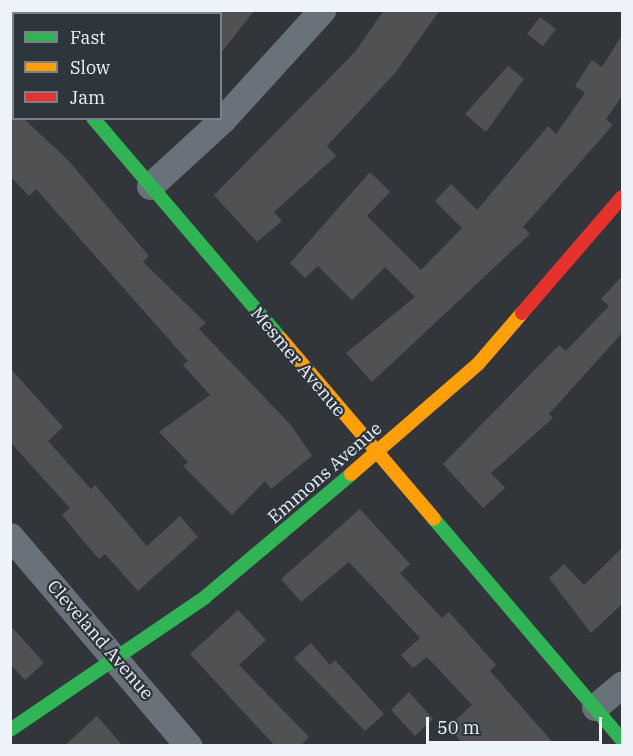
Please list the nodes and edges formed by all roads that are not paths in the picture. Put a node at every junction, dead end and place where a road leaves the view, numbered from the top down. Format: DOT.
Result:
graph roads {
  1 [pos="322,10"];
  2 [pos="95,120"];
  3 [pos="150,186"];
  4 [pos="622,197"];
  5 [pos="376,453"];
  6 [pos="10,536"];
  7 [pos="118,660"];
  8 [pos="622,684"];
  9 [pos="595,707"];
  10 [pos="10,730"];
  11 [pos="622,740"];
  12 [pos="189,746"];
  1 -- 3 [label="street"];
  2 -- 3 [label="street, Mesmer Avenue"];
  3 -- 5 [label="street, Mesmer Avenue"];
  4 -- 5 [label="street, Emmons Avenue"];
  5 -- 7 [label="street, Emmons Avenue"];
  5 -- 9 [label="street, Mesmer Avenue"];
  6 -- 7 [label="street, Cleveland Avenue"];
  7 -- 10 [label="street, Emmons Avenue"];
  7 -- 12 [label="street, Cleveland Avenue"];
  8 -- 9 [label="street"];
  9 -- 11 [label="street, Mesmer Avenue"];
}
